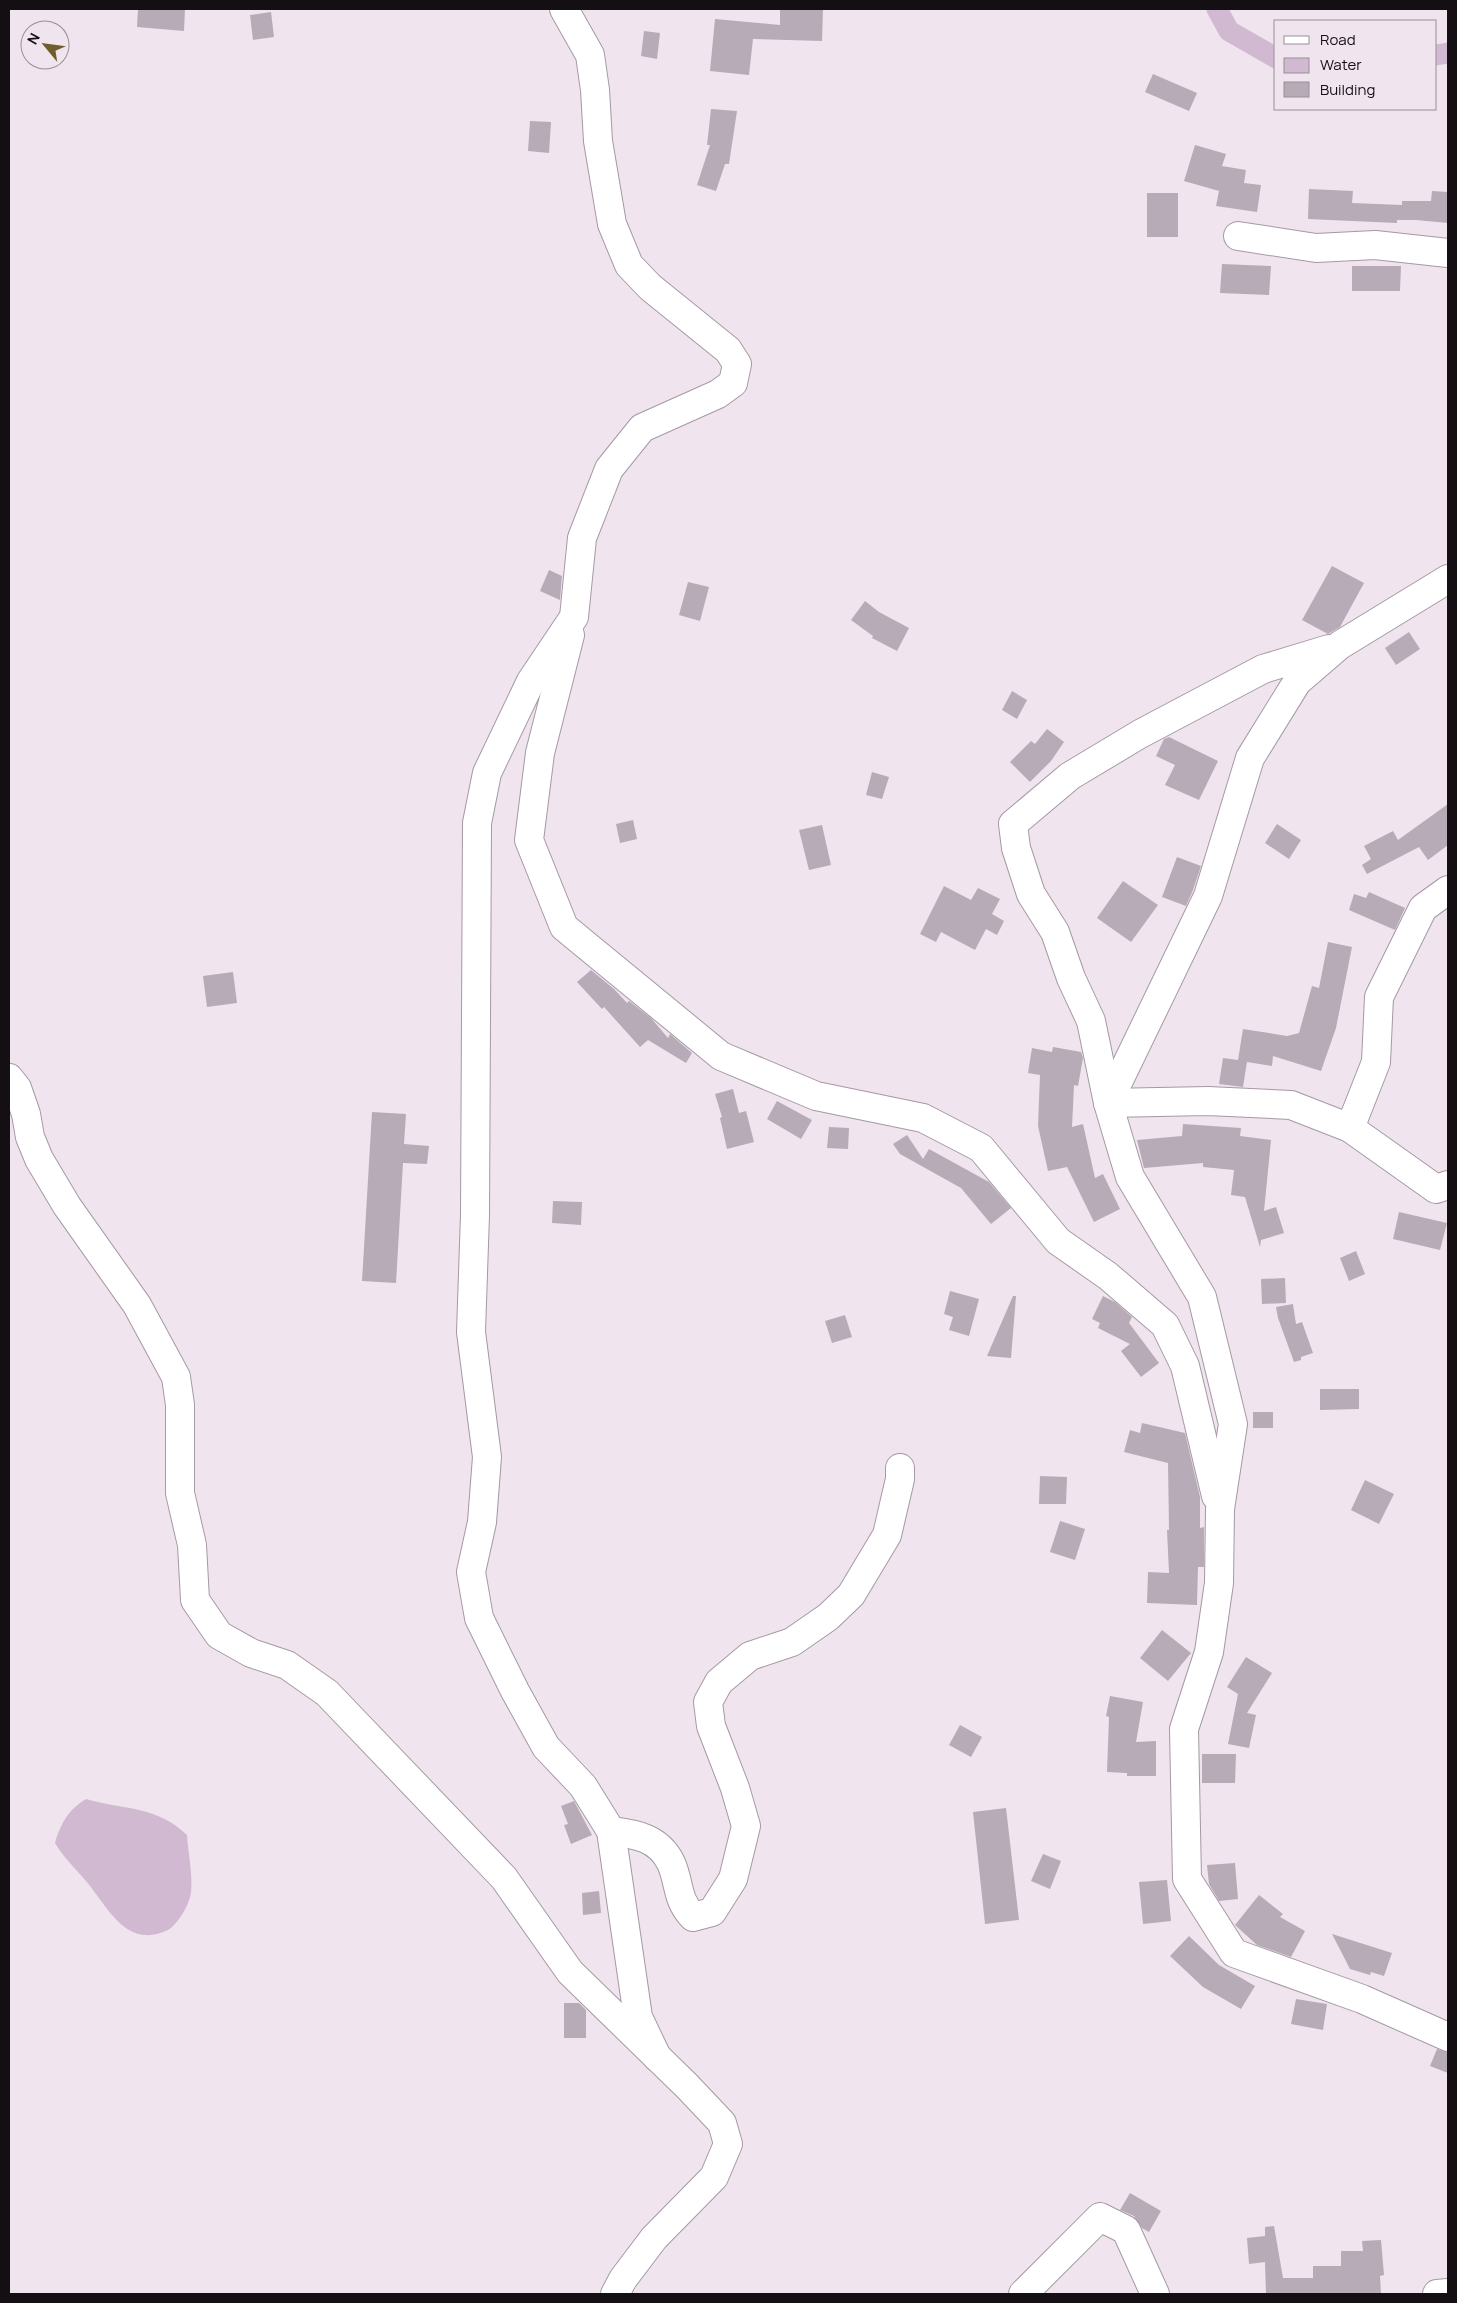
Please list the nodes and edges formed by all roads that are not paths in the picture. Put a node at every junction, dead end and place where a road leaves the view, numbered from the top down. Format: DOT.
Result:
graph roads {
  1 [pos="564,9"];
  2 [pos="1238,236"];
  3 [pos="1448,253"];
  4 [pos="1448,578"];
  5 [pos="574,618"];
  6 [pos="1340,645"];
  7 [pos="1448,890"];
  8 [pos="9,1078"];
  9 [pos="1108,1103"];
  10 [pos="1350,1128"];
  11 [pos="1448,1185"];
  12 [pos="900,1468"];
  13 [pos="1220,1509"];
  14 [pos="612,1831"];
  15 [pos="1448,2037"];
  16 [pos="657,2057"];
  17 [pos="1448,2293"];
  18 [pos="615,2294"];
  19 [pos="1023,2294"];
  20 [pos="1155,2294"];
  21 [pos="1437,2294"];
  1 -- 5 [label="street"];
  2 -- 3 [label="street"];
  4 -- 6 [label="street"];
  5 -- 13 [label="street"];
  5 -- 14 [label="street"];
  6 -- 9 [label="street"];
  6 -- 9 [label="street"];
  7 -- 10 [label="street"];
  8 -- 16 [label="street"];
  9 -- 10 [label="street"];
  9 -- 13 [label="street"];
  10 -- 11 [label="street"];
  12 -- 14 [label="street"];
  13 -- 15 [label="street"];
  14 -- 16 [label="street"];
  16 -- 18 [label="street"];
  17 -- 21 [label="street"];
  19 -- 20 [label="street"];
}
